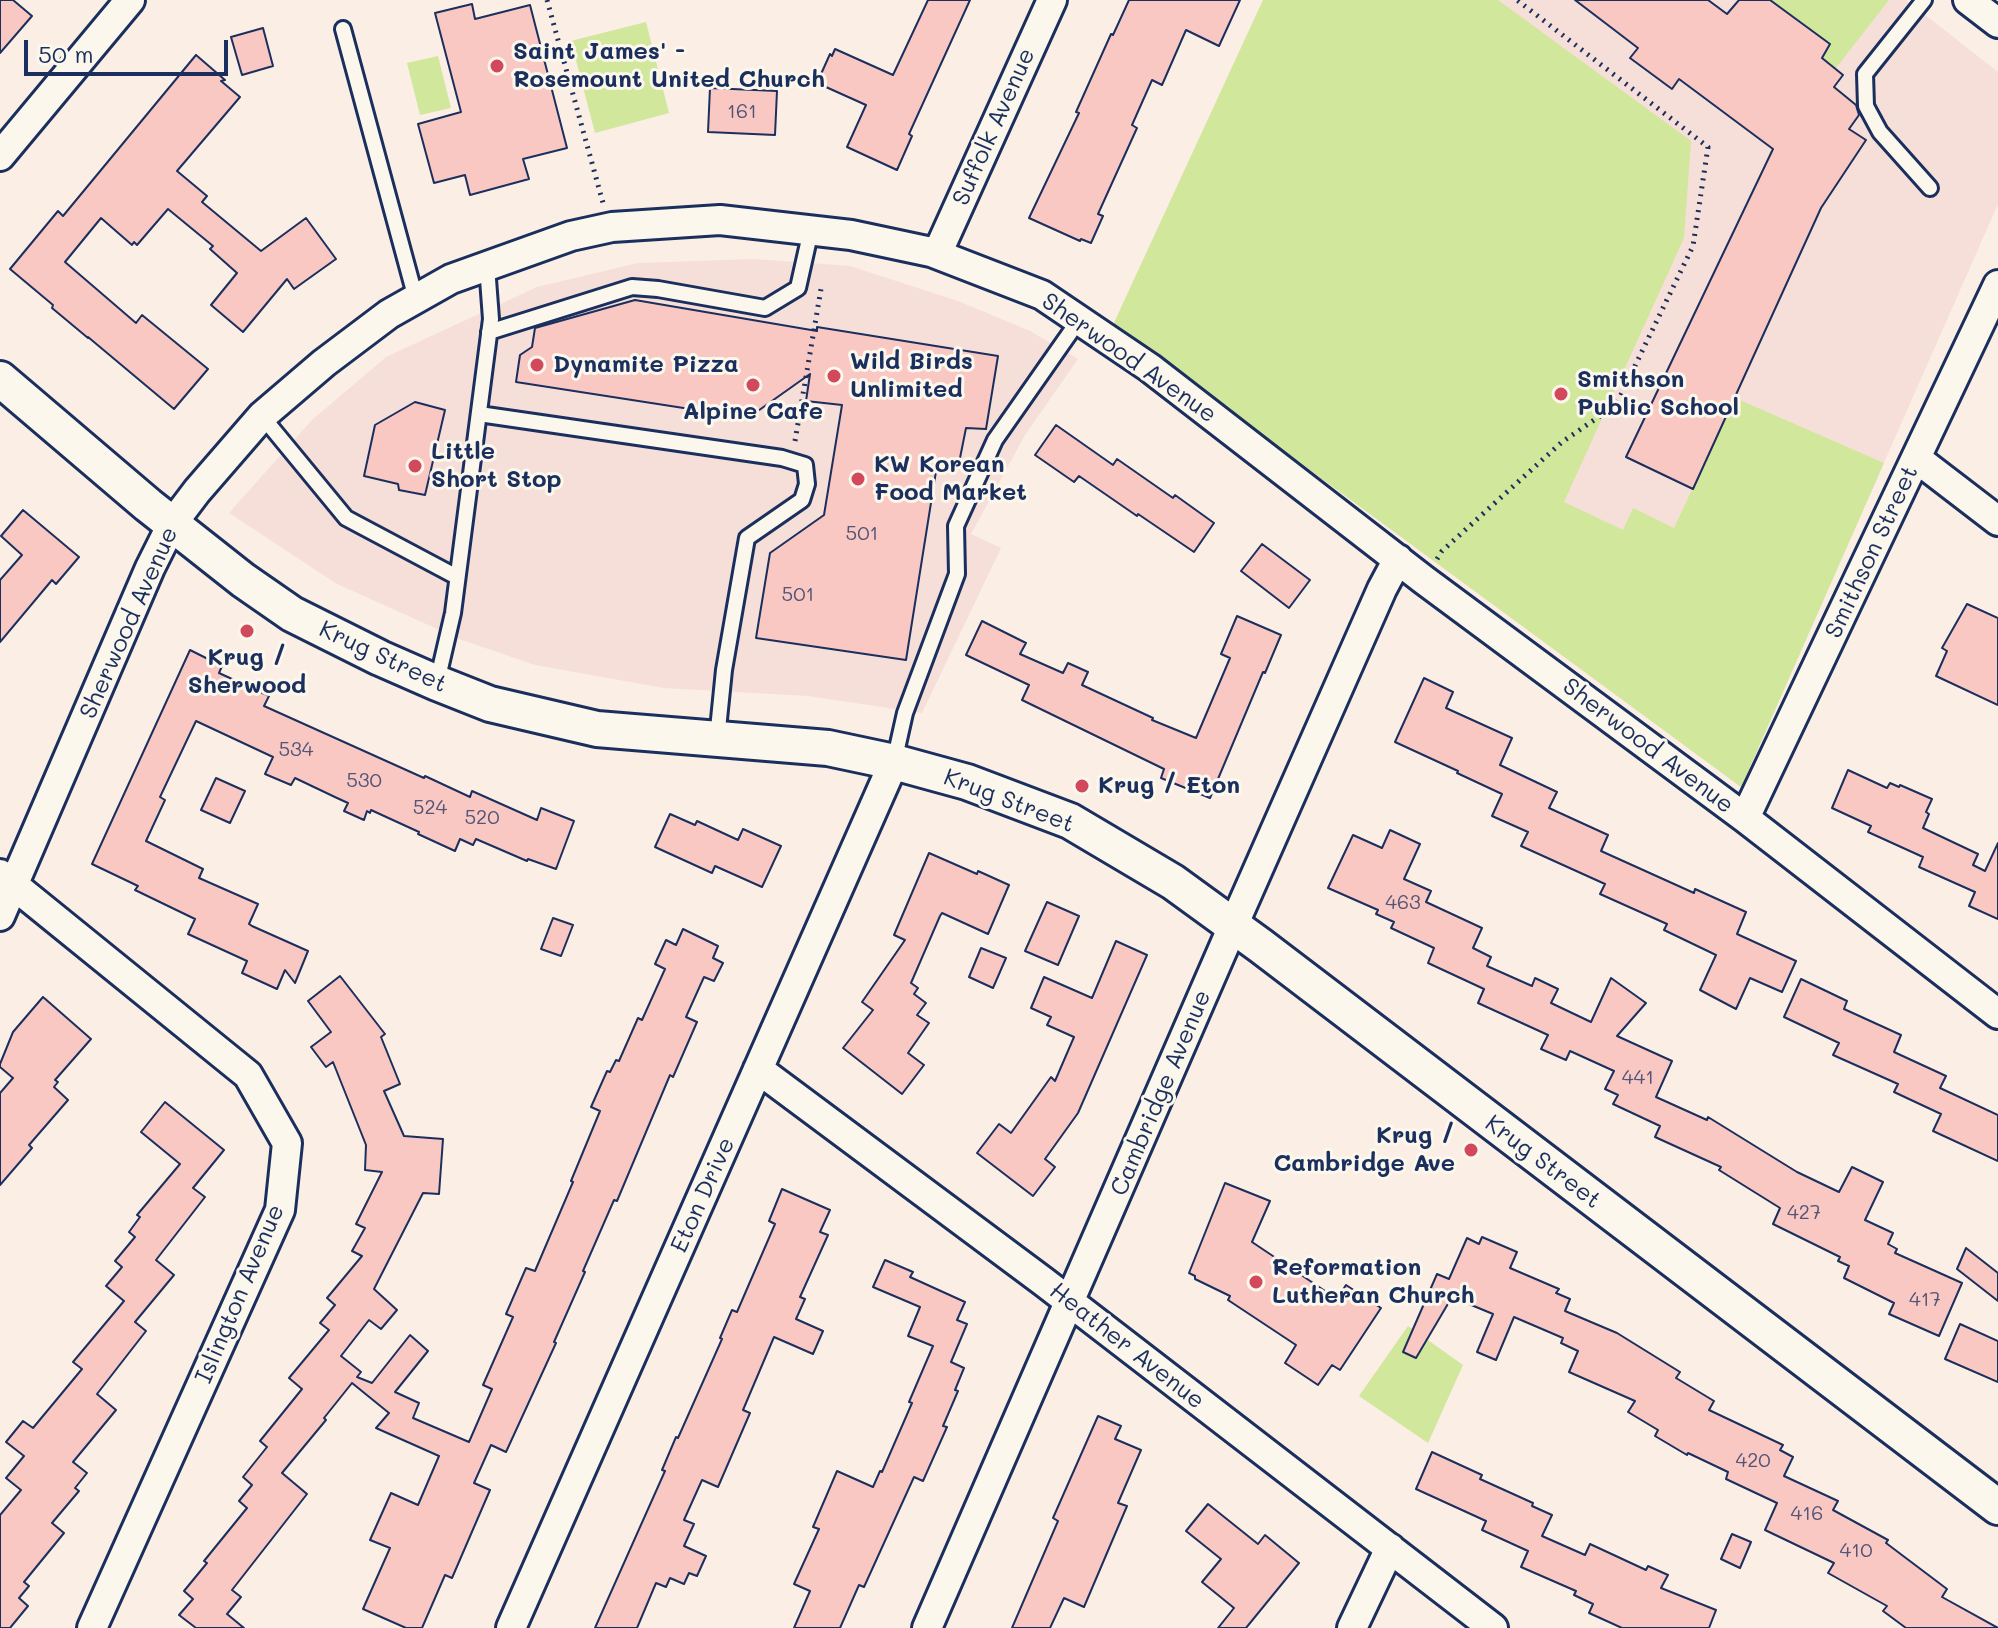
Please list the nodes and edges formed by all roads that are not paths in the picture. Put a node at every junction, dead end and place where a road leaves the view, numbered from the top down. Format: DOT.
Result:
graph roads {
  1 [pos="1052,0"];
  2 [pos="1924,0"];
  3 [pos="1968,0"];
  4 [pos="123,2"];
  5 [pos="1998,23"];
  6 [pos="343,29"];
  7 [pos="0,156"];
  8 [pos="1930,188"];
  9 [pos="811,230"];
  10 [pos="937,254"];
  11 [pos="487,266"];
  12 [pos="1998,285"];
  13 [pos="416,299"];
  14 [pos="1079,320"];
  15 [pos="489,332"];
  16 [pos="0,379"];
  17 [pos="479,414"];
  18 [pos="262,416"];
  19 [pos="1916,458"];
  20 [pos="1998,521"];
  21 [pos="172,524"];
  22 [pos="1398,559"];
  23 [pos="457,577"];
  24 [pos="437,683"];
  25 [pos="717,740"];
  26 [pos="894,762"];
  27 [pos="1745,818"];
  28 [pos="7,880"];
  29 [pos="0,916"];
  30 [pos="1233,926"];
  31 [pos="1998,1014"];
  32 [pos="758,1069"];
  33 [pos="1070,1303"];
  34 [pos="1998,1507"];
  35 [pos="1390,1548"];
  36 [pos="92,1628"];
  37 [pos="511,1628"];
  38 [pos="927,1628"];
  39 [pos="1352,1628"];
  40 [pos="1493,1628"];
  1 -- 10 [label="street, Suffolk Avenue"];
  2 -- 8 [label="lane"];
  3 -- 5 [label="street"];
  4 -- 7 [label="street"];
  6 -- 13 [label="lane"];
  9 -- 10 [label="street, Sherwood Avenue"];
  9 -- 11 [label="street, Sherwood Avenue"];
  9 -- 15 [label="lane"];
  10 -- 14 [label="street, Sherwood Avenue"];
  11 -- 13 [label="street, Sherwood Avenue"];
  11 -- 15 [label="lane"];
  12 -- 19 [label="street, Smithson Street"];
  13 -- 18 [label="street, Sherwood Avenue"];
  14 -- 22 [label="street, Sherwood Avenue"];
  14 -- 26 [label="lane"];
  15 -- 17 [label="lane"];
  16 -- 21 [label="street, Krug Street"];
  17 -- 23 [label="lane"];
  17 -- 25 [label="lane"];
  18 -- 21 [label="street, Sherwood Avenue"];
  18 -- 23 [label="lane"];
  19 -- 20 [label="street"];
  19 -- 27 [label="street, Smithson Street"];
  21 -- 24 [label="street, Krug Street"];
  21 -- 28 [label="street, Sherwood Avenue"];
  22 -- 27 [label="street, Sherwood Avenue"];
  22 -- 30 [label="street, Cambridge Avenue"];
  23 -- 24 [label="lane"];
  24 -- 25 [label="street, Krug Street"];
  25 -- 26 [label="street, Krug Street"];
  26 -- 30 [label="street, Krug Street"];
  26 -- 32 [label="street, Eton Drive"];
  27 -- 31 [label="street, Sherwood Avenue"];
  28 -- 29 [label="street, Sherwood Avenue"];
  28 -- 36 [label="street, Islington Avenue"];
  30 -- 33 [label="street, Cambridge Avenue"];
  30 -- 34 [label="street, Krug Street"];
  32 -- 33 [label="street, Heather Avenue"];
  32 -- 37 [label="street, Eton Drive"];
  33 -- 35 [label="street, Heather Avenue"];
  33 -- 38 [label="street, Cambridge Avenue"];
  35 -- 39 [label="street"];
  35 -- 40 [label="street, Heather Avenue"];
}
